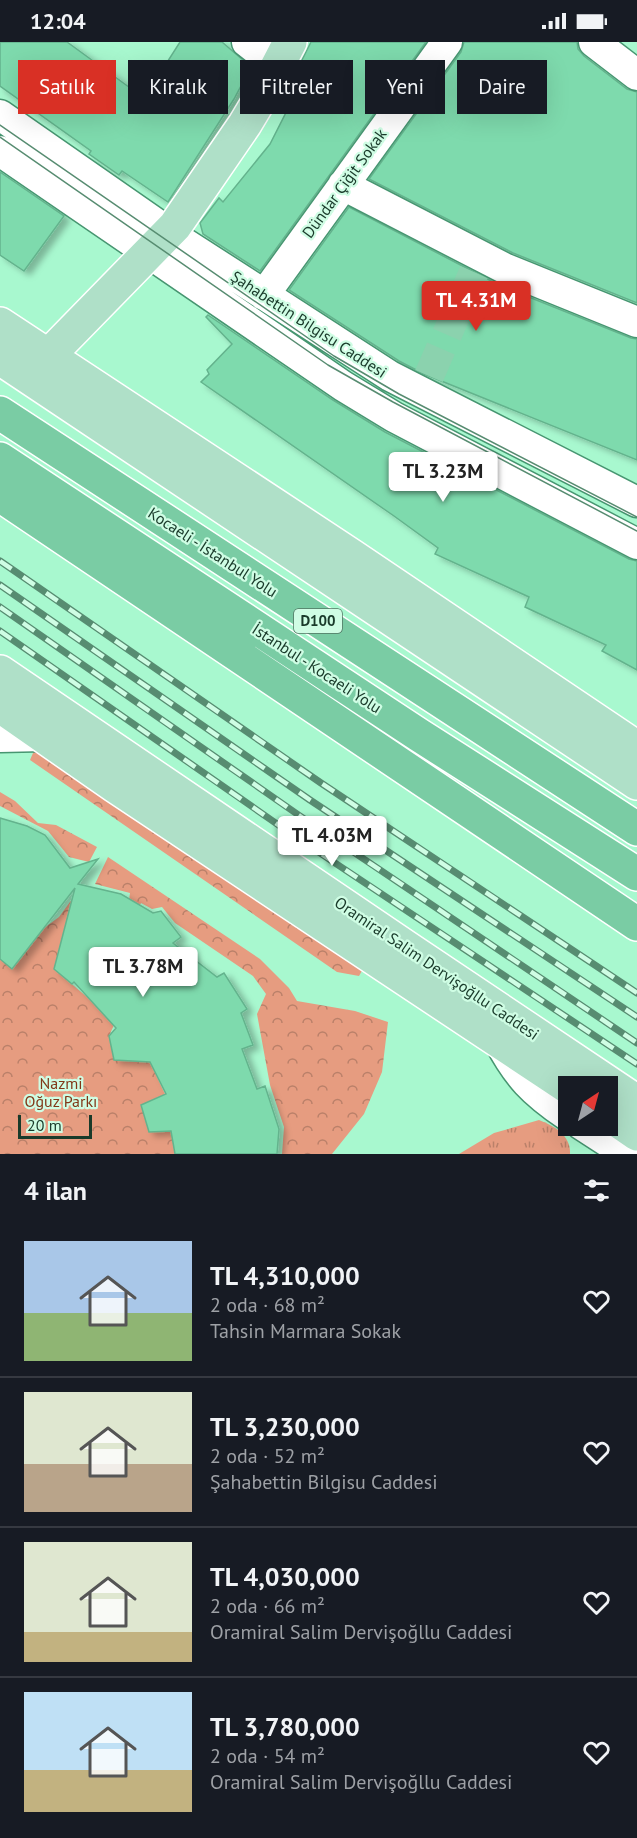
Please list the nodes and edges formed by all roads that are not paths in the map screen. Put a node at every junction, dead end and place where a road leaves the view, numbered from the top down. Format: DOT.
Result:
graph roads {
  1 [pos="247,42"];
  2 [pos="447,42"];
  3 [pos="594,42"];
  4 [pos="284,54"];
  5 [pos="637,75"];
  6 [pos="0,115"];
  7 [pos="0,151"];
  8 [pos="343,185"];
  9 [pos="159,244"];
  10 [pos="264,295"];
  11 [pos="637,322"];
  12 [pos="0,324"];
  13 [pos="0,358"];
  14 [pos="39,367"];
  15 [pos="0,413"];
  16 [pos="0,459"];
  17 [pos="0,495"];
  18 [pos="637,501"];
  19 [pos="637,544"];
  20 [pos="0,672"];
  21 [pos="0,706"];
  22 [pos="44,736"];
  23 [pos="0,737"];
  24 [pos="637,748"];
  25 [pos="637,783"];
  26 [pos="637,829"];
  27 [pos="637,874"];
  28 [pos="637,924"];
  29 [pos="498,1040"];
  30 [pos="558,1080"];
  31 [pos="637,1102"];
  32 [pos="558,1109"];
  33 [pos="618,1121"];
  34 [pos="637,1134"];
  35 [pos="599,1136"];
  36 [pos="627,1154"];
  1 -- 4 [label="street"];
  2 -- 8 [label="street, Dündar Çiğit Sokak"];
  3 -- 5 [label="street"];
  4 -- 9 [label="main road"];
  6 -- 9 [label="street, Şahabettin Bilgisu Caddesi"];
  7 -- 9 [label="street"];
  8 -- 10 [label="street, Dündar Çiğit Sokak"];
  8 -- 11 [label="street"];
  9 -- 10 [label="street, Şahabettin Bilgisu Caddesi"];
  9 -- 14 [label="main road"];
  9 -- 19 [label="street"];
  10 -- 18 [label="street, Şahabettin Bilgisu Caddesi"];
  12 -- 14 [label="main road"];
  13 -- 14 [label="main road"];
  14 -- 24 [label="main road"];
  14 -- 25 [label="main road"];
  15 -- 26 [label="highway, Kocaeli - İstanbul Yolu / D100"];
  16 -- 27 [label="highway, İstanbul - Kocaeli Yolu / D100"];
  17 -- 28 [label="highway"];
  20 -- 31 [label="main road, Oramiral Salim Dervişoğllu Caddesi"];
  21 -- 22 [label="main road, Oramiral Salim Dervişoğllu Caddesi"];
  22 -- 23 [label="street"];
  22 -- 29 [label="main road, Oramiral Salim Dervişoğllu Caddesi"];
  29 -- 30 [label="main road, Oramiral Salim Dervişoğllu Caddesi"];
  29 -- 32 [label="street"];
  33 -- 34 [label="main road"];
  35 -- 36 [label="street"];
}
